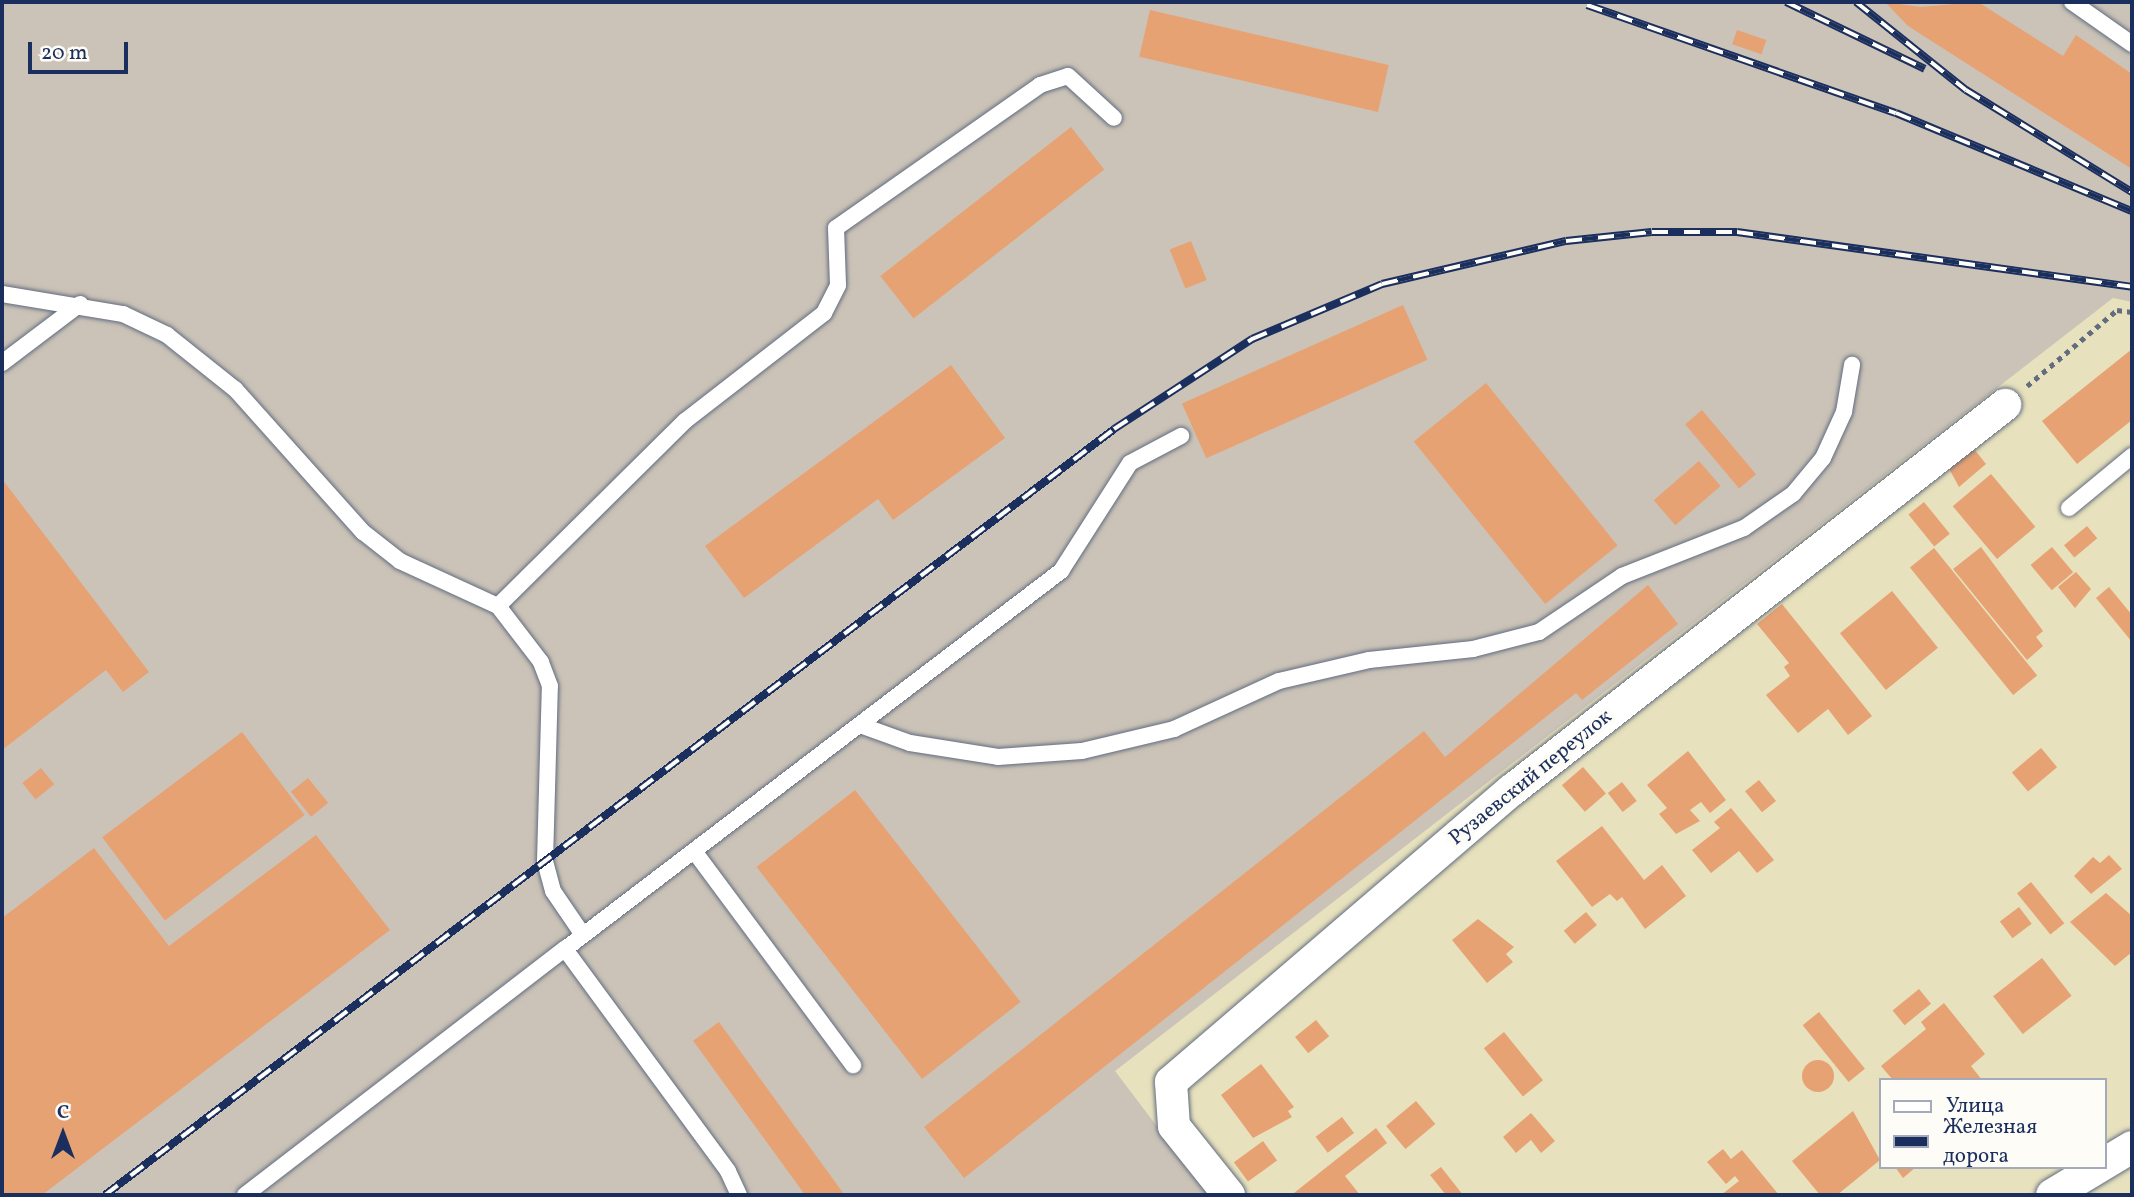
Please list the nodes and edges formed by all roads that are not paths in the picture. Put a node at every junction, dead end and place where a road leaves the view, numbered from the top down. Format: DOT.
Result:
graph roads {
  1 [pos="2072,2"];
  2 [pos="2132,44"];
  3 [pos="1114,118"];
  4 [pos="2,294"];
  5 [pos="80,304"];
  6 [pos="2,363"];
  7 [pos="1852,365"];
  8 [pos="2005,405"];
  9 [pos="1181,436"];
  10 [pos="2132,456"];
  11 [pos="2069,508"];
  12 [pos="498,606"];
  13 [pos="860,724"];
  14 [pos="694,851"];
  15 [pos="583,935"];
  16 [pos="565,949"];
  17 [pos="853,1065"];
  18 [pos="2132,1147"];
  19 [pos="2106,1163"];
  20 [pos="2095,1169"];
  21 [pos="245,1195"];
  22 [pos="739,1195"];
  23 [pos="1229,1195"];
  24 [pos="2052,1195"];
  1 -- 2 [label="lane"];
  3 -- 12 [label="lane"];
  4 -- 5 [label="lane"];
  5 -- 6 [label="lane"];
  5 -- 12 [label="lane"];
  7 -- 13 [label="lane"];
  8 -- 23 [label="street, Рузаевский переулок"];
  9 -- 13 [label="lane"];
  10 -- 11 [label="lane"];
  12 -- 15 [label="lane"];
  13 -- 14 [label="lane"];
  14 -- 15 [label="lane"];
  14 -- 17 [label="lane"];
  15 -- 16 [label="lane"];
  16 -- 21 [label="lane"];
  16 -- 22 [label="lane"];
  18 -- 19 [label="street"];
  20 -- 24 [label="street"];
}
